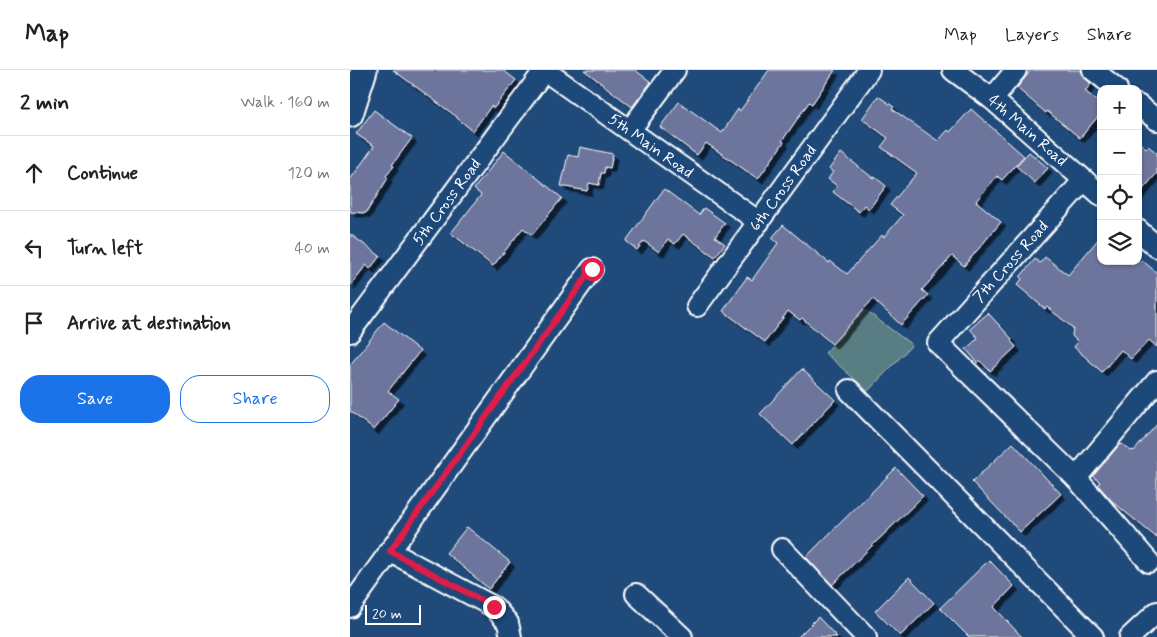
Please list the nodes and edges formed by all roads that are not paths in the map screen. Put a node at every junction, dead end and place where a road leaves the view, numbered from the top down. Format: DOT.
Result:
graph roads {
  1 [pos="364,70"];
  2 [pos="544,70"];
  3 [pos="674,70"];
  4 [pos="869,70"];
  5 [pos="953,70"];
  6 [pos="1016,70"];
  7 [pos="1093,70"];
  8 [pos="1112,85"];
  9 [pos="992,99"];
  10 [pos="1142,108"];
  11 [pos="350,114"];
  12 [pos="1157,120"];
  13 [pos="630,130"];
  14 [pos="1084,180"];
  15 [pos="1097,192"];
  16 [pos="759,222"];
  17 [pos="1142,234"];
  18 [pos="1157,247"];
  19 [pos="592,269"];
  20 [pos="697,306"];
  21 [pos="350,332"];
  22 [pos="1157,381"];
  23 [pos="849,390"];
  24 [pos="1076,478"];
  25 [pos="782,549"];
  26 [pos="390,551"];
  27 [pos="1149,562"];
  28 [pos="636,594"];
  29 [pos="350,606"];
  30 [pos="1157,612"];
  31 [pos="511,637"];
  32 [pos="682,637"];
  33 [pos="866,637"];
  34 [pos="1092,637"];
  35 [pos="1130,637"];
  1 -- 11 [label="street"];
  2 -- 13 [label="street, 5th Main Road"];
  2 -- 21 [label="street, 5th Cross Road"];
  3 -- 13 [label="street"];
  4 -- 16 [label="street, 6th Cross Road"];
  5 -- 9 [label="street, 4th Main Road"];
  6 -- 9 [label="street"];
  7 -- 8 [label="street"];
  9 -- 14 [label="street, 4th Main Road"];
  10 -- 12 [label="street"];
  13 -- 16 [label="street, 5th Main Road"];
  14 -- 15 [label="street, 4th Main Road"];
  14 -- 24 [label="street, 7th Cross Road"];
  16 -- 20 [label="street, 6th Cross Road"];
  17 -- 18 [label="street"];
  19 -- 26 [label="street"];
  22 -- 24 [label="street"];
  23 -- 34 [label="street"];
  24 -- 27 [label="street"];
  25 -- 33 [label="street"];
  26 -- 29 [label="street"];
  26 -- 31 [label="street"];
  28 -- 32 [label="street"];
  30 -- 35 [label="street"];
}
